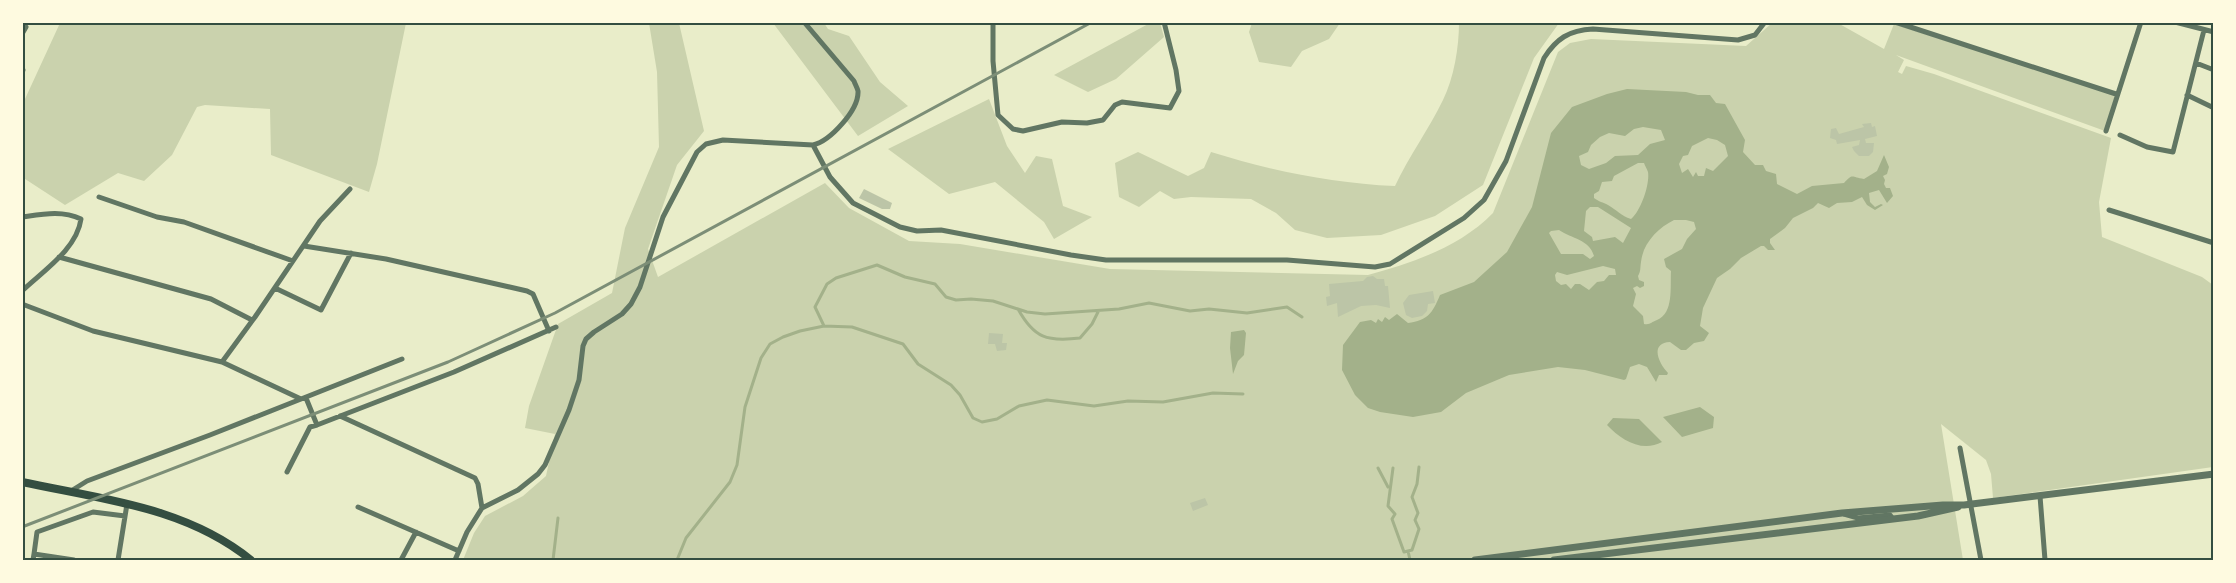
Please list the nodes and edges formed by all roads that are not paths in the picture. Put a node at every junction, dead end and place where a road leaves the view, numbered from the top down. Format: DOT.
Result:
graph roads {
  1 [pos="804,22"];
  2 [pos="993,22"];
  3 [pos="1164,22"];
  4 [pos="1765,22"];
  5 [pos="1896,22"];
  6 [pos="2141,22"];
  7 [pos="2175,22"];
  8 [pos="22,24"];
  9 [pos="2204,30"];
  10 [pos="2214,32"];
  11 [pos="22,34"];
  12 [pos="2196,63"];
  13 [pos="2214,70"];
  14 [pos="2116,94"];
  15 [pos="2187,95"];
  16 [pos="2214,108"];
  17 [pos="2106,131"];
  18 [pos="2120,135"];
  19 [pos="813,145"];
  20 [pos="350,189"];
  21 [pos="99,197"];
  22 [pos="2109,210"];
  23 [pos="22,217"];
  24 [pos="2214,243"];
  25 [pos="304,246"];
  26 [pos="351,253"];
  27 [pos="59,257"];
  28 [pos="293,261"];
  29 [pos="275,288"];
  30 [pos="22,291"];
  31 [pos="22,304"];
  32 [pos="252,320"];
  33 [pos="556,327"];
  34 [pos="549,331"];
  35 [pos="402,359"];
  36 [pos="222,362"];
  37 [pos="305,399"];
  38 [pos="340,416"];
  39 [pos="316,423"];
  40 [pos="1960,448"];
  41 [pos="287,472"];
  42 [pos="2214,474"];
  43 [pos="22,482"];
  44 [pos="69,492"];
  45 [pos="2040,496"];
  46 [pos="123,503"];
  47 [pos="1967,505"];
  48 [pos="358,507"];
  49 [pos="482,508"];
  50 [pos="1842,513"];
  51 [pos="124,516"];
  52 [pos="1893,519"];
  53 [pos="416,532"];
  54 [pos="459,551"];
  55 [pos="33,557"];
  56 [pos="74,561"];
  57 [pos="118,561"];
  58 [pos="251,561"];
  59 [pos="401,561"];
  60 [pos="455,561"];
  61 [pos="1475,561"];
  62 [pos="1554,561"];
  63 [pos="1981,561"];
  64 [pos="2045,561"];
  1 -- 19 [label="street"];
  2 -- 3 [label="street"];
  4 -- 19 [label="street"];
  5 -- 14 [label="street"];
  6 -- 14 [label="street"];
  7 -- 9 [label="street"];
  8 -- 11 [label="street"];
  9 -- 10 [label="street"];
  9 -- 12 [label="street"];
  12 -- 13 [label="street"];
  12 -- 15 [label="street"];
  14 -- 17 [label="street"];
  15 -- 16 [label="street"];
  15 -- 18 [label="street"];
  19 -- 49 [label="street"];
  20 -- 25 [label="street"];
  21 -- 28 [label="street"];
  22 -- 24 [label="street"];
  23 -- 27 [label="street"];
  25 -- 26 [label="street"];
  25 -- 28 [label="street"];
  26 -- 29 [label="street"];
  26 -- 34 [label="street"];
  27 -- 30 [label="street"];
  27 -- 32 [label="street"];
  28 -- 29 [label="street"];
  29 -- 32 [label="street"];
  31 -- 36 [label="street"];
  32 -- 36 [label="street"];
  33 -- 34 [label="street"];
  34 -- 38 [label="street"];
  35 -- 37 [label="street"];
  36 -- 37 [label="street"];
  37 -- 39 [label="street"];
  37 -- 44 [label="street"];
  38 -- 39 [label="street"];
  38 -- 49 [label="street"];
  39 -- 41 [label="street"];
  40 -- 47 [label="street"];
  42 -- 45 [label="street"];
  43 -- 44 [label="main road"];
  44 -- 46 [label="main road"];
  45 -- 47 [label="street"];
  45 -- 64 [label="street"];
  46 -- 51 [label="street"];
  46 -- 58 [label="main road"];
  47 -- 50 [label="street"];
  47 -- 52 [label="street"];
  47 -- 63 [label="street"];
  48 -- 53 [label="street"];
  49 -- 54 [label="street"];
  50 -- 52 [label="street"];
  50 -- 61 [label="street"];
  51 -- 55 [label="street"];
  51 -- 57 [label="street"];
  52 -- 62 [label="street"];
  53 -- 54 [label="street"];
  53 -- 59 [label="street"];
  54 -- 60 [label="street"];
  55 -- 56 [label="street"];
}
